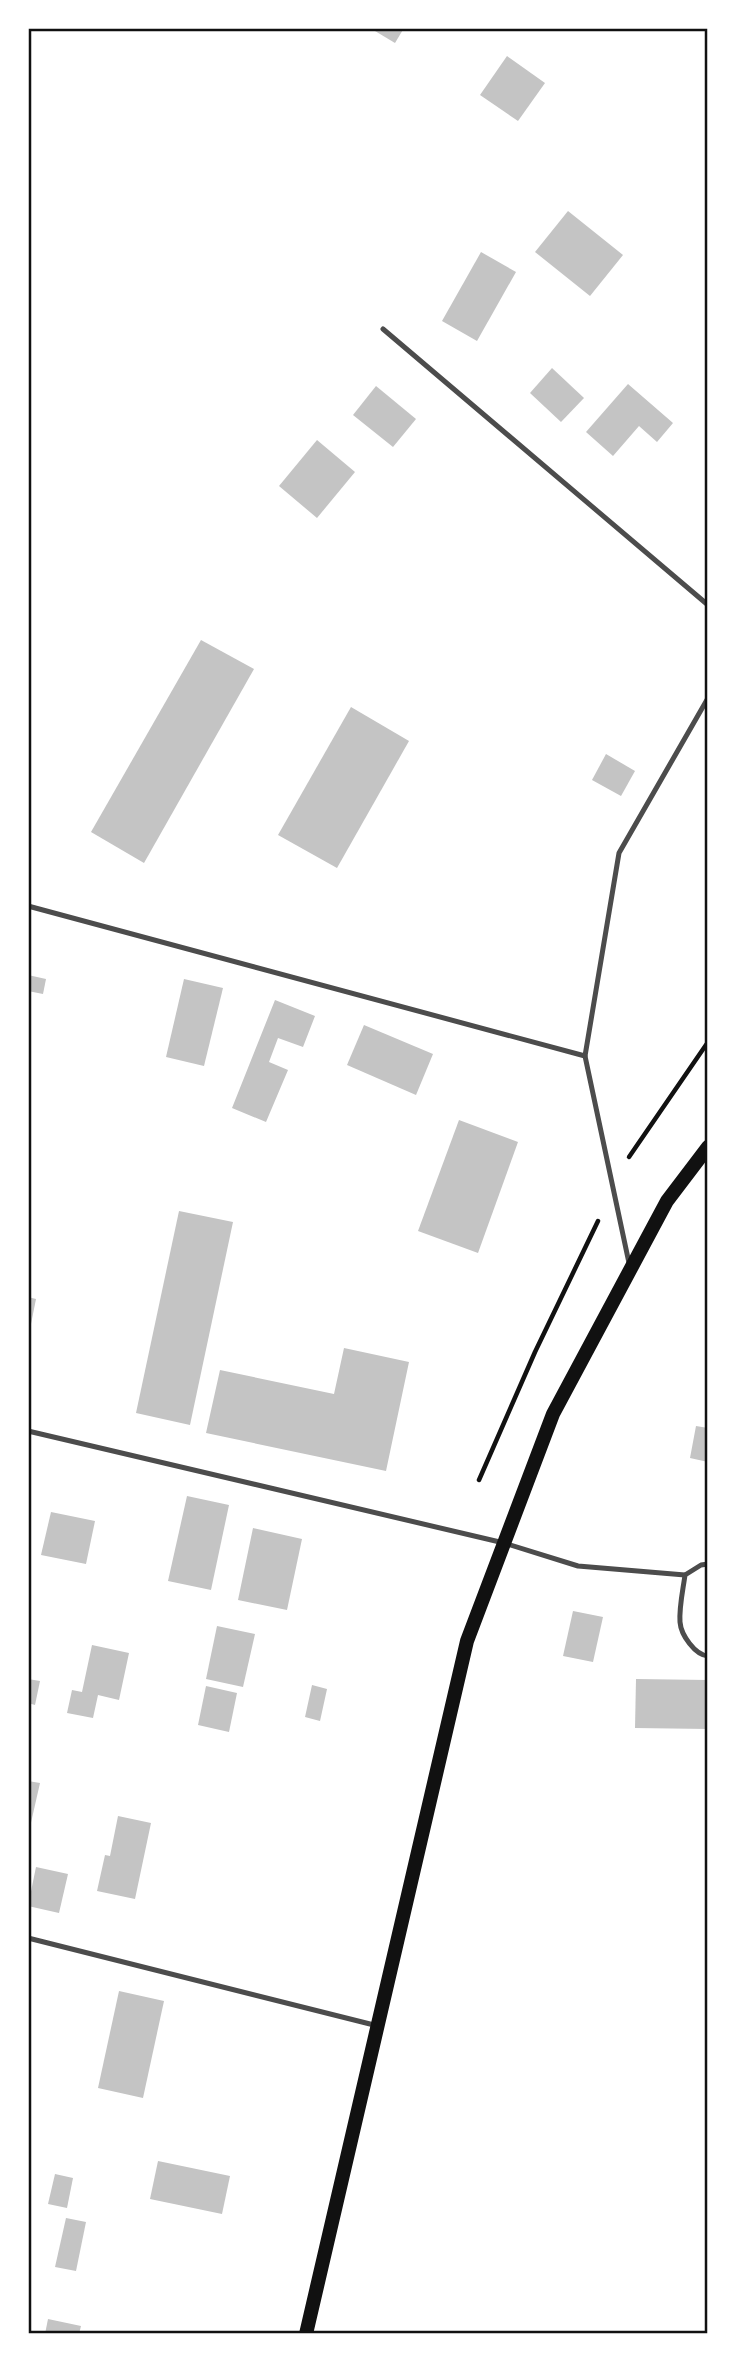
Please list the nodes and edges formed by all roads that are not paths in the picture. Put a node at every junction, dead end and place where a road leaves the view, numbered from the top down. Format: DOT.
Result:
graph roads {
  1 [pos="383,329"];
  2 [pos="708,605"];
  3 [pos="708,698"];
  4 [pos="28,906"];
  5 [pos="585,1056"];
  6 [pos="708,1147"];
  7 [pos="630,1269"];
  8 [pos="28,1431"];
  9 [pos="504,1543"];
  10 [pos="708,1564"];
  11 [pos="685,1575"];
  12 [pos="708,1656"];
  13 [pos="28,1938"];
  14 [pos="378,2026"];
  15 [pos="306,2334"];
  1 -- 2 [label="lane"];
  3 -- 5 [label="lane"];
  4 -- 5 [label="lane"];
  5 -- 7 [label="lane"];
  6 -- 7 [label="main road"];
  7 -- 9 [label="main road"];
  8 -- 9 [label="lane"];
  9 -- 11 [label="lane"];
  9 -- 14 [label="main road"];
  10 -- 11 [label="lane"];
  11 -- 12 [label="lane"];
  13 -- 14 [label="lane"];
  14 -- 15 [label="main road"];
}
